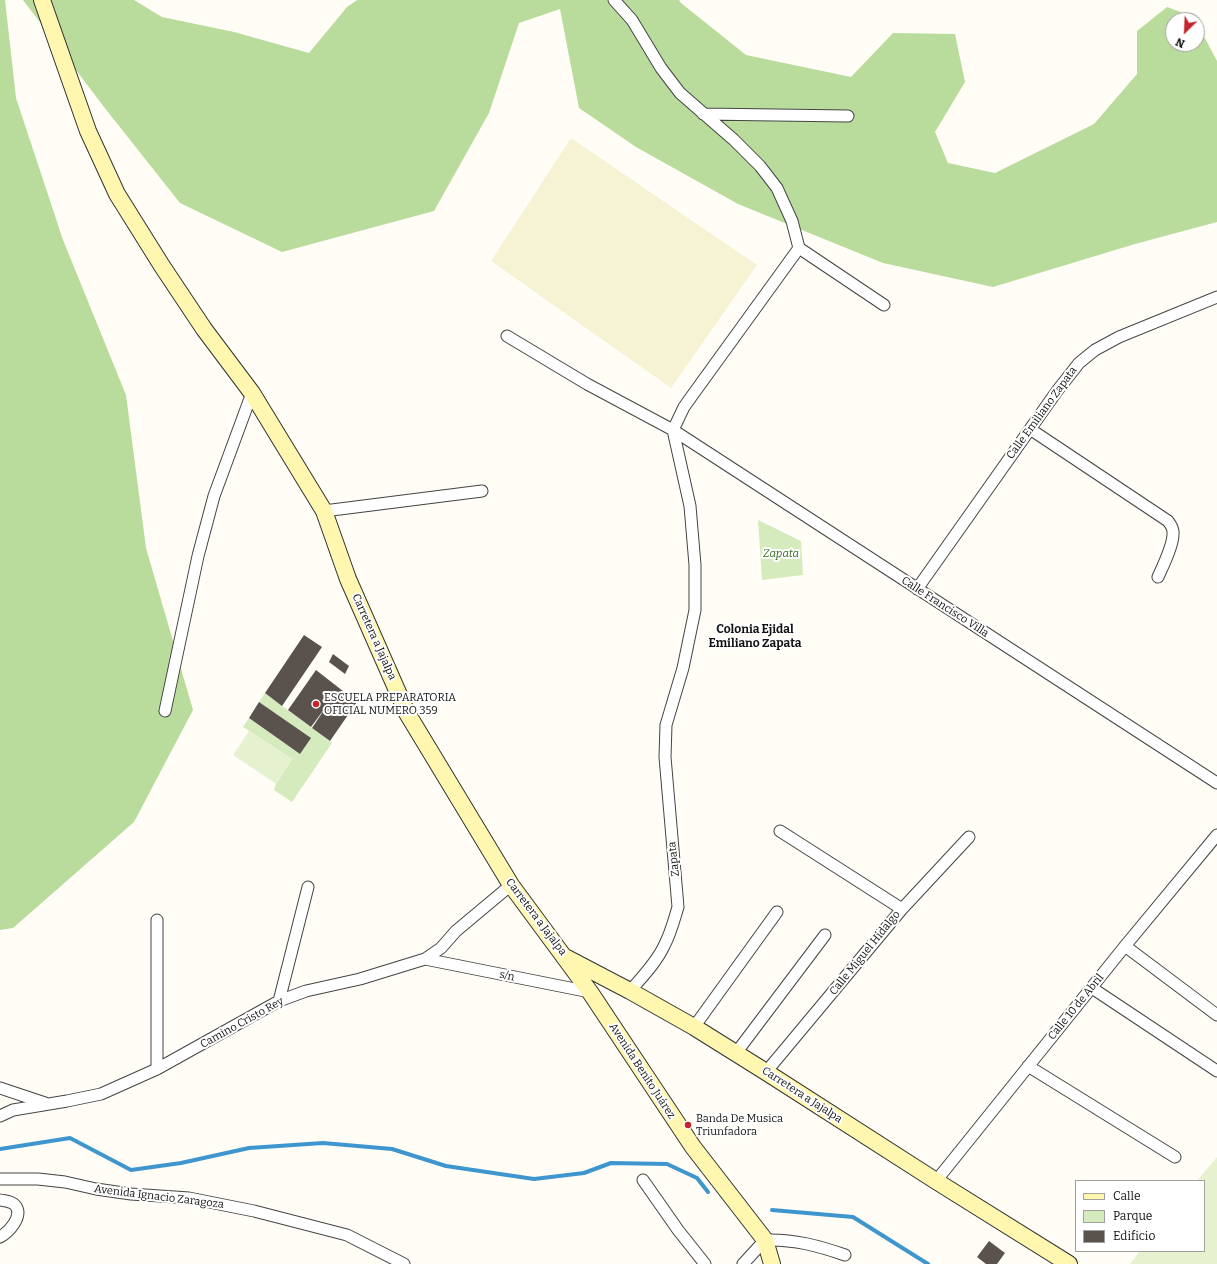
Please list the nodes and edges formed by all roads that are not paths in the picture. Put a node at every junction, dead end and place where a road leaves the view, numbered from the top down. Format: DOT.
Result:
graph roads {
  1 [pos="42,0"];
  2 [pos="614,0"];
  3 [pos="703,114"];
  4 [pos="848,116"];
  5 [pos="799,248"];
  6 [pos="1217,297"];
  7 [pos="884,304"];
  8 [pos="507,336"];
  9 [pos="254,396"];
  10 [pos="1030,429"];
  11 [pos="673,430"];
  12 [pos="482,491"];
  13 [pos="324,511"];
  14 [pos="1158,577"];
  15 [pos="917,589"];
  16 [pos="165,711"];
  17 [pos="1217,783"];
  18 [pos="780,831"];
  19 [pos="1217,836"];
  20 [pos="969,837"];
  21 [pos="511,885"];
  22 [pos="308,887"];
  23 [pos="902,909"];
  24 [pos="777,912"];
  25 [pos="157,920"];
  26 [pos="825,935"];
  27 [pos="1125,946"];
  28 [pos="563,957"];
  29 [pos="425,959"];
  30 [pos="1092,988"];
  31 [pos="630,991"];
  32 [pos="590,992"];
  33 [pos="279,1001"];
  34 [pos="1217,1015"];
  35 [pos="694,1028"];
  36 [pos="736,1053"];
  37 [pos="1028,1066"];
  38 [pos="157,1070"];
  39 [pos="1217,1071"];
  40 [pos="766,1072"];
  41 [pos="0,1088"];
  42 [pos="48,1104"];
  43 [pos="0,1107"];
  44 [pos="12,1110"];
  45 [pos="0,1116"];
  46 [pos="1175,1157"];
  47 [pos="0,1180"];
  48 [pos="643,1180"];
  49 [pos="936,1181"];
  50 [pos="0,1200"];
  51 [pos="0,1238"];
  52 [pos="765,1240"];
  53 [pos="846,1255"];
  54 [pos="404,1264"];
  55 [pos="705,1264"];
  56 [pos="743,1264"];
  57 [pos="772,1264"];
  58 [pos="1069,1264"];
  1 -- 9 [label="street, Carretera a Jajalpa"];
  2 -- 3 [label="street"];
  3 -- 4 [label="street"];
  3 -- 5 [label="street"];
  5 -- 7 [label="street"];
  5 -- 11 [label="street"];
  6 -- 10 [label="street, Calle Emiliano Zapata"];
  8 -- 11 [label="street, Calle Francisco Villa"];
  9 -- 13 [label="street, Carretera a Jajalpa"];
  9 -- 16 [label="street"];
  10 -- 14 [label="street"];
  10 -- 15 [label="street, Calle Emiliano Zapata"];
  11 -- 15 [label="street, Calle Francisco Villa"];
  11 -- 31 [label="street, Zapata"];
  12 -- 13 [label="street"];
  13 -- 21 [label="street, Carretera a Jajalpa"];
  15 -- 17 [label="street, Calle Francisco Villa"];
  18 -- 23 [label="street, Calle Miguel Hidalgo"];
  19 -- 27 [label="street, Calle 10 de Abril"];
  20 -- 23 [label="street"];
  21 -- 28 [label="street, Carretera a Jajalpa"];
  21 -- 29 [label="street, Camino Cristo Rey"];
  22 -- 33 [label="street"];
  23 -- 40 [label="street, Calle Miguel Hidalgo"];
  24 -- 35 [label="street"];
  25 -- 38 [label="street"];
  26 -- 36 [label="street"];
  27 -- 30 [label="street, Calle 10 de Abril"];
  27 -- 34 [label="street"];
  28 -- 31 [label="street, Carretera a Jajalpa"];
  28 -- 32 [label="street, Avenida Benito Juárez"];
  29 -- 32 [label="street, s/n"];
  29 -- 33 [label="street, Camino Cristo Rey"];
  30 -- 37 [label="street, Calle 10 de Abril"];
  30 -- 39 [label="street"];
  31 -- 35 [label="street, Carretera a Jajalpa"];
  32 -- 52 [label="street, Avenida Benito Juárez"];
  33 -- 38 [label="street, Camino Cristo Rey"];
  35 -- 36 [label="street, Carretera a Jajalpa"];
  36 -- 40 [label="street, Carretera a Jajalpa"];
  37 -- 46 [label="street"];
  37 -- 49 [label="street, Calle 10 de Abril"];
  38 -- 42 [label="street, Camino Cristo Rey"];
  40 -- 49 [label="street, Carretera a Jajalpa"];
  41 -- 42 [label="street"];
  42 -- 44 [label="street, Camino Cristo Rey"];
  43 -- 44 [label="street"];
  44 -- 45 [label="street, Camino Cristo Rey"];
  47 -- 54 [label="street, Avenida Ignacio Zaragoza"];
  48 -- 55 [label="street"];
  49 -- 58 [label="street, Carretera a Jajalpa"];
  50 -- 51 [label="street"];
  52 -- 53 [label="street"];
  52 -- 56 [label="street"];
  52 -- 57 [label="street, Avenida Benito Juárez"];
}
